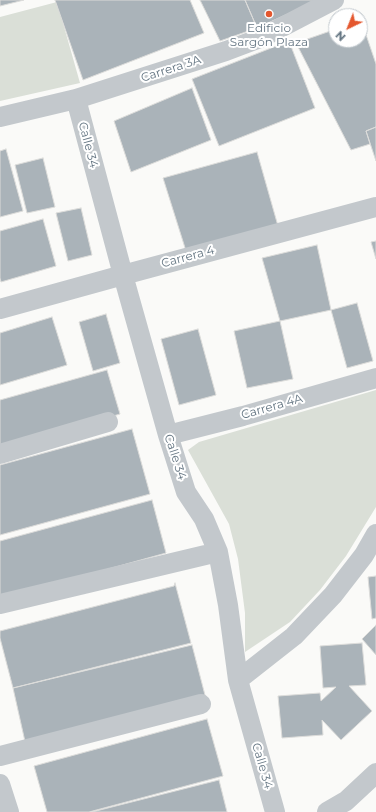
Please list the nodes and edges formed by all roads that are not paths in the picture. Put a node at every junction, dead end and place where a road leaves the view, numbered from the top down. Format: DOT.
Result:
graph roads {
  1 [pos="334,0"];
  2 [pos="76,99"];
  3 [pos="0,117"];
  4 [pos="376,207"];
  5 [pos="123,275"];
  6 [pos="0,309"];
  7 [pos="376,378"];
  8 [pos="108,422"];
  9 [pos="168,435"];
  10 [pos="0,454"];
  11 [pos="376,534"];
  12 [pos="218,552"];
  13 [pos="0,604"];
  14 [pos="238,680"];
  15 [pos="201,704"];
  16 [pos="0,756"];
  17 [pos="376,773"];
  18 [pos="0,784"];
  19 [pos="9,812"];
  20 [pos="275,812"];
  21 [pos="327,812"];
  1 -- 2 [label="street, Carrera 3A"];
  2 -- 3 [label="street, Carrera 3A"];
  2 -- 5 [label="street, Calle 34"];
  4 -- 5 [label="street, Carrera 4"];
  5 -- 6 [label="street, Carrera 4"];
  5 -- 9 [label="street, Calle 34"];
  7 -- 9 [label="street, Carrera 4A"];
  8 -- 10 [label="street"];
  9 -- 12 [label="street, Calle 34"];
  11 -- 14 [label="street"];
  12 -- 13 [label="street"];
  12 -- 14 [label="street, Calle 34"];
  14 -- 20 [label="street, Calle 34"];
  15 -- 16 [label="street"];
  17 -- 21 [label="street"];
  18 -- 19 [label="street"];
}
